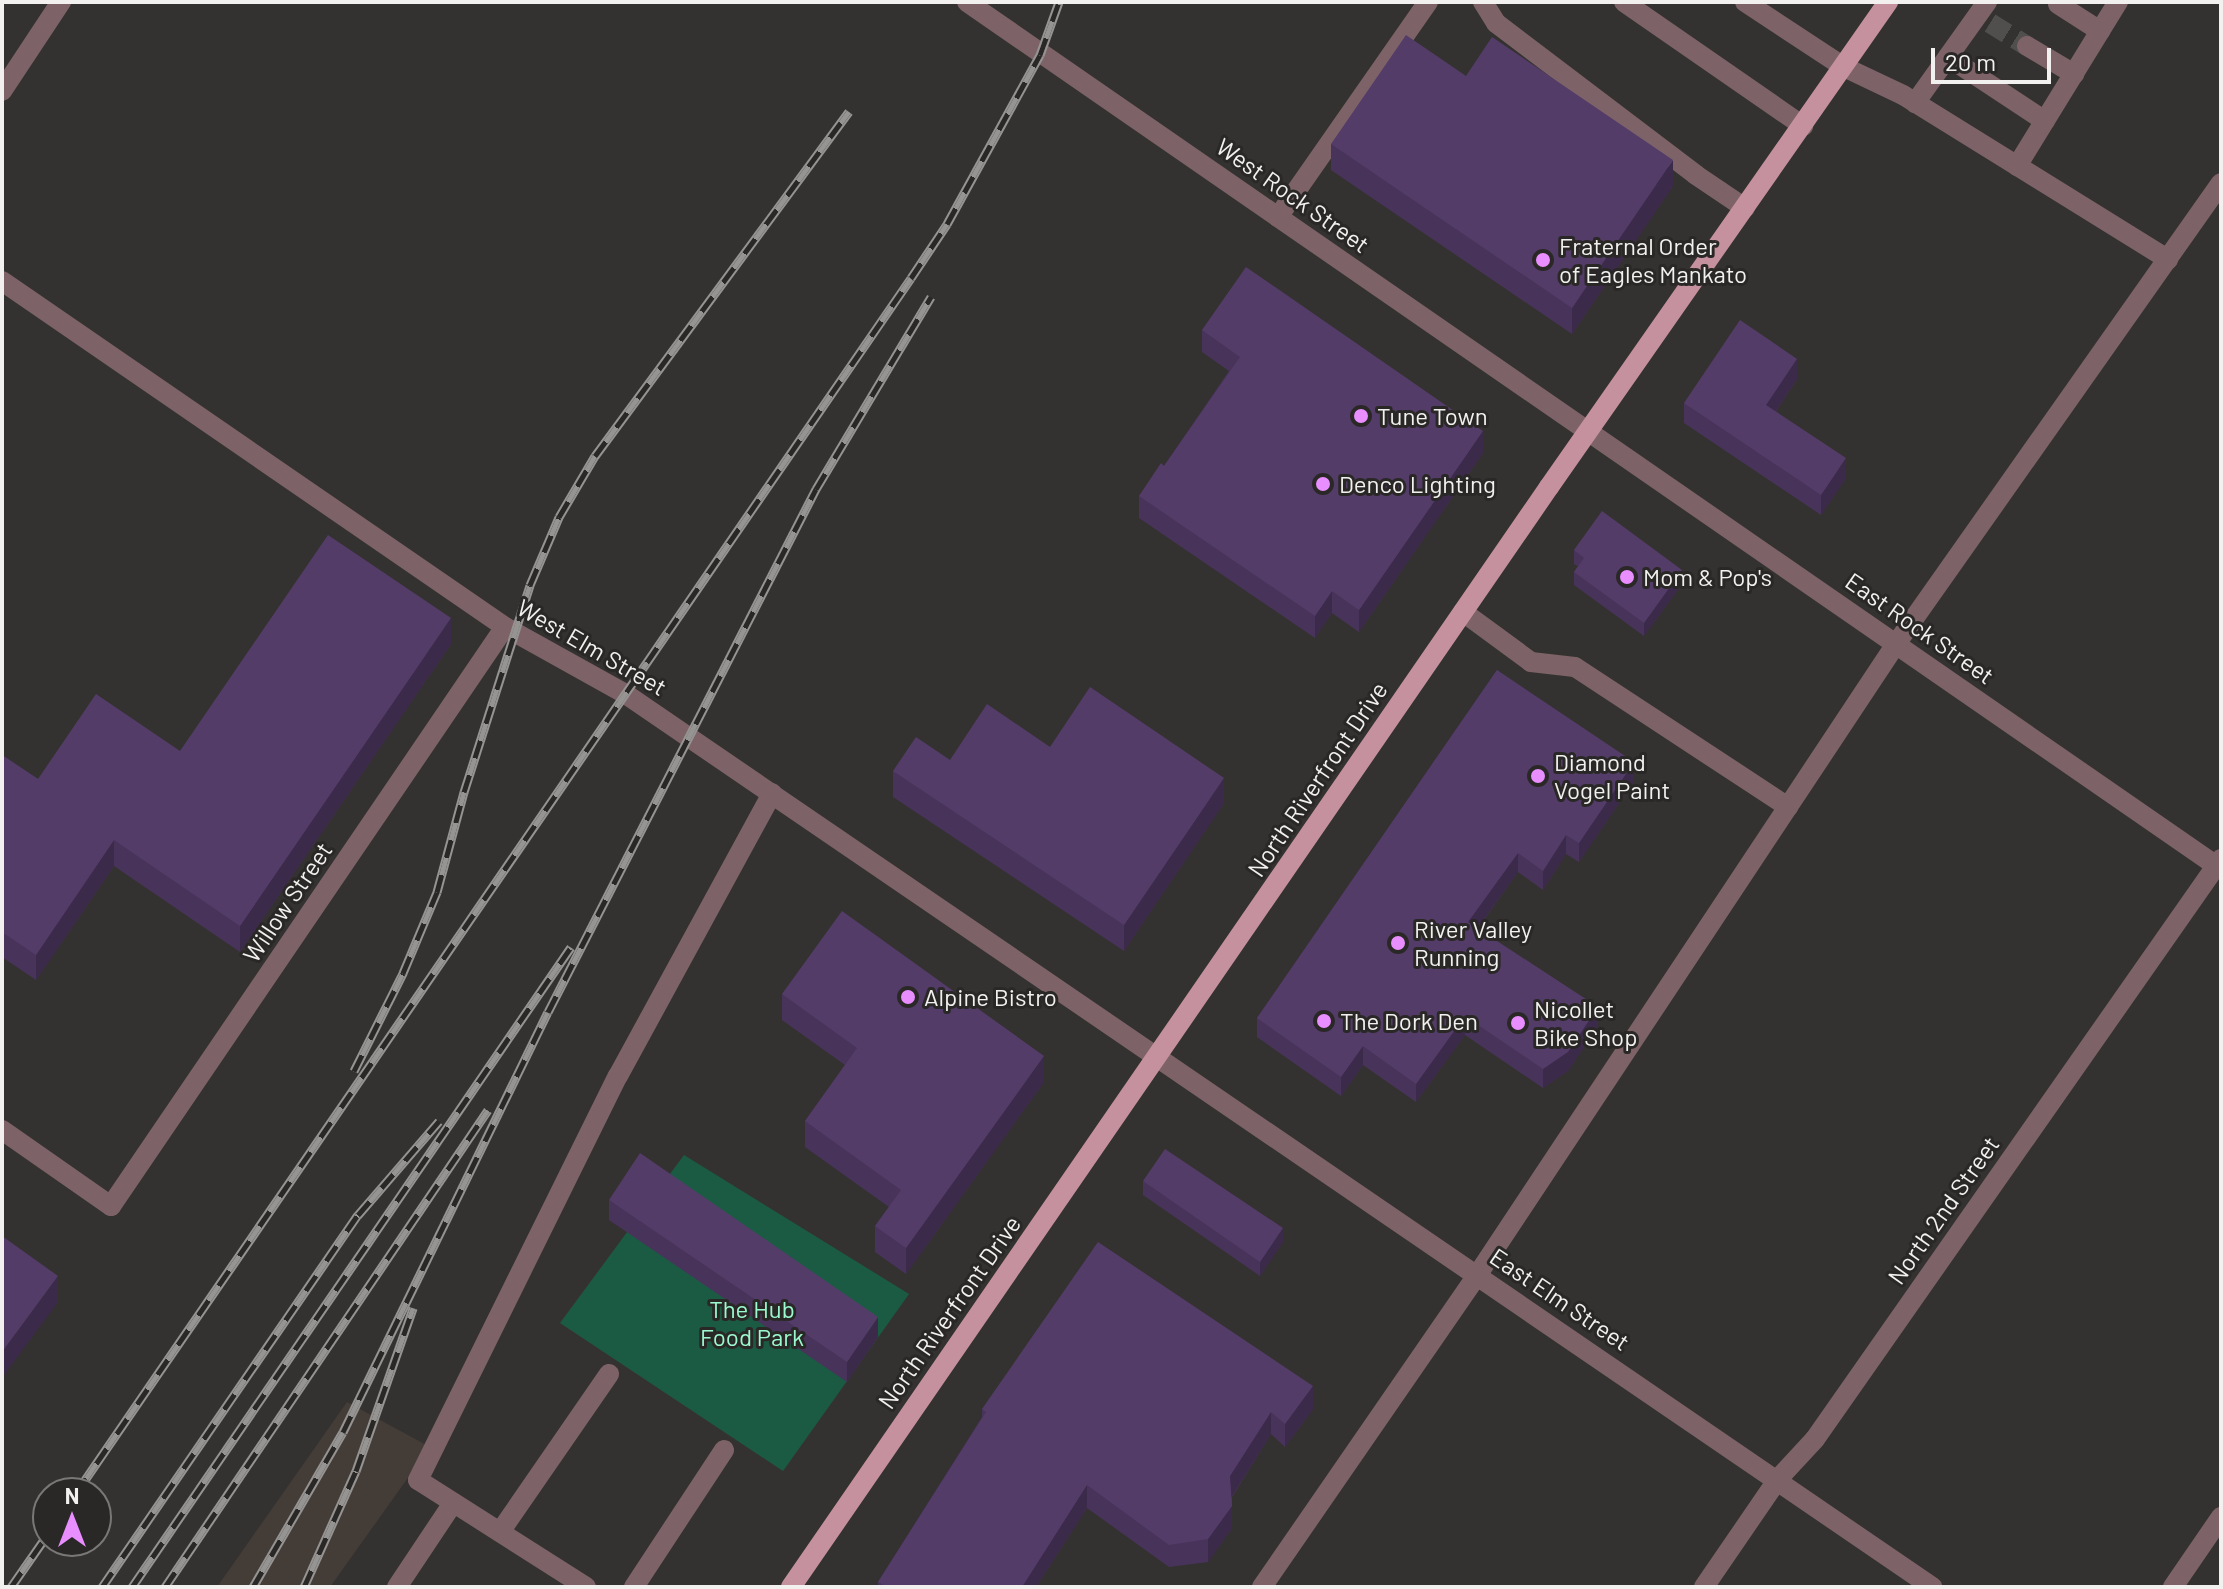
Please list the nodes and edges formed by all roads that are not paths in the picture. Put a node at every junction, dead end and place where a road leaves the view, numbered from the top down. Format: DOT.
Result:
graph roads {
  1 [pos="61,2"];
  2 [pos="967,2"];
  3 [pos="1428,2"];
  4 [pos="1483,2"];
  5 [pos="1624,2"];
  6 [pos="1888,2"];
  7 [pos="2118,2"];
  8 [pos="1747,3"];
  9 [pos="2058,4"];
  10 [pos="1985,13"];
  11 [pos="2100,31"];
  12 [pos="2027,46"];
  13 [pos="1948,57"];
  14 [pos="1844,67"];
  15 [pos="2074,74"];
  16 [pos="2,91"];
  17 [pos="1915,103"];
  18 [pos="2045,121"];
  19 [pos="1803,126"];
  20 [pos="2017,166"];
  21 [pos="2221,183"];
  22 [pos="1745,208"];
  23 [pos="1278,217"];
  24 [pos="2168,259"];
  25 [pos="2,281"];
  26 [pos="1588,432"];
  27 [pos="1463,612"];
  28 [pos="505,627"];
  29 [pos="1896,644"];
  30 [pos="772,793"];
  31 [pos="1788,807"];
  32 [pos="2219,864"];
  33 [pos="1157,1057"];
  34 [pos="2,1130"];
  35 [pos="1478,1274"];
  36 [pos="609,1374"];
  37 [pos="724,1450"];
  38 [pos="1778,1479"];
  39 [pos="453,1503"];
  40 [pos="2221,1517"];
  41 [pos="500,1532"];
  42 [pos="397,1587"];
  43 [pos="586,1587"];
  44 [pos="634,1587"];
  45 [pos="791,1587"];
  46 [pos="1262,1587"];
  47 [pos="1704,1587"];
  48 [pos="1932,1587"];
  49 [pos="2173,1587"];
  1 -- 16 [label="street"];
  2 -- 23 [label="street, West Rock Street"];
  3 -- 23 [label="street"];
  4 -- 22 [label="street"];
  5 -- 19 [label="street"];
  6 -- 14 [label="main road, North Riverfront Drive"];
  7 -- 11 [label="street"];
  8 -- 14 [label="street"];
  9 -- 11 [label="street"];
  10 -- 13 [label="street"];
  11 -- 15 [label="street"];
  12 -- 15 [label="street"];
  13 -- 17 [label="street"];
  13 -- 18 [label="street"];
  14 -- 17 [label="street"];
  14 -- 19 [label="main road, North Riverfront Drive"];
  15 -- 18 [label="street"];
  17 -- 20 [label="street"];
  18 -- 20 [label="street"];
  19 -- 22 [label="main road, North Riverfront Drive"];
  20 -- 24 [label="street"];
  21 -- 24 [label="street"];
  22 -- 26 [label="main road, North Riverfront Drive"];
  23 -- 26 [label="street, West Rock Street"];
  24 -- 29 [label="street"];
  25 -- 28 [label="street, West Elm Street"];
  26 -- 27 [label="main road, North Riverfront Drive"];
  26 -- 29 [label="street, East Rock Street"];
  27 -- 31 [label="street"];
  27 -- 33 [label="main road, North Riverfront Drive"];
  28 -- 30 [label="street, West Elm Street"];
  28 -- 34 [label="street, Willow Street"];
  29 -- 31 [label="street"];
  29 -- 32 [label="street, East Rock Street"];
  30 -- 33 [label="street, West Elm Street"];
  30 -- 39 [label="street"];
  31 -- 35 [label="street"];
  32 -- 38 [label="street, North 2nd Street"];
  33 -- 35 [label="street, East Elm Street"];
  33 -- 45 [label="main road, North Riverfront Drive"];
  35 -- 38 [label="street, East Elm Street"];
  35 -- 46 [label="street"];
  36 -- 41 [label="street"];
  37 -- 44 [label="street"];
  38 -- 47 [label="street, North 2nd Street"];
  38 -- 48 [label="street, East Elm Street"];
  39 -- 41 [label="street"];
  39 -- 42 [label="street"];
  40 -- 49 [label="street"];
  41 -- 43 [label="street"];
}
